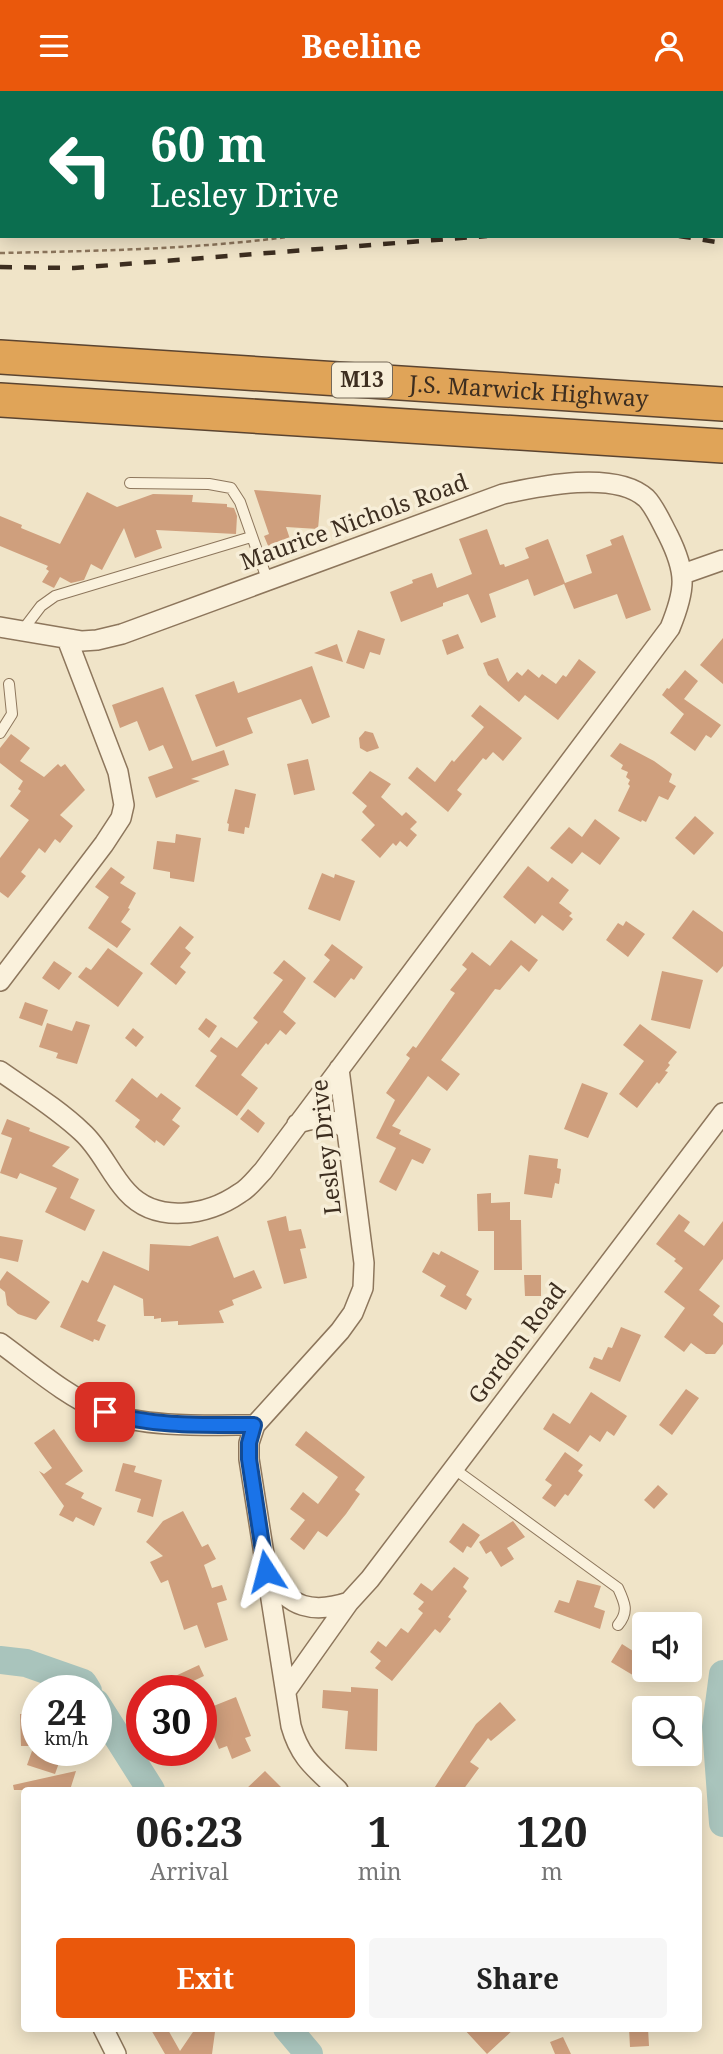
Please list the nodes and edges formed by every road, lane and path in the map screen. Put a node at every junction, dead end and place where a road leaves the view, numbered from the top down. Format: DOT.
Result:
graph roads {
  1 [pos="272,238"];
  2 [pos="0,253"];
  3 [pos="0,357"];
  4 [pos="0,400"];
  5 [pos="723,404"];
  6 [pos="723,446"];
  7 [pos="130,483"];
  8 [pos="251,537"];
  9 [pos="723,560"];
  10 [pos="682,574"];
  11 [pos="267,579"];
  12 [pos="0,627"];
  13 [pos="22,631"];
  14 [pos="67,639"];
  15 [pos="9,684"];
  16 [pos="0,733"];
  17 [pos="0,981"];
  18 [pos="339,1069"];
  19 [pos="0,1071"];
  20 [pos="723,1113"];
  21 [pos="297,1124"];
  22 [pos="347,1130"];
  23 [pos="0,1343"];
  24 [pos="254,1425"];
  25 [pos="453,1467"];
  26 [pos="266,1571"];
  27 [pos="349,1602"];
  28 [pos="618,1625"];
  29 [pos="286,1691"];
  30 [pos="335,1787"];
  31 [pos="105,2032"];
  32 [pos="116,2054"];
  1 -- 2 [label="path"];
  3 -- 5 [label="highway, J.S. Marwick Highway / M13"];
  4 -- 6 [label="highway, J.S. Marwick Highway / M13"];
  7 -- 8 [label="lane"];
  8 -- 11 [label="lane"];
  8 -- 13 [label="lane"];
  9 -- 10 [label="street"];
  10 -- 11 [label="street, Maurice Nichols Road"];
  10 -- 18 [label="street, Lesley Drive"];
  11 -- 14 [label="street, Maurice Nichols Road"];
  12 -- 13 [label="street, Maurice Nichols Road"];
  13 -- 14 [label="street, Maurice Nichols Road"];
  14 -- 17 [label="street"];
  15 -- 16 [label="lane"];
  18 -- 21 [label="street"];
  18 -- 22 [label="street, Lesley Drive"];
  19 -- 21 [label="street"];
  20 -- 25 [label="street, Gordon Road"];
  21 -- 22 [label="street"];
  22 -- 24 [label="street, Lesley Drive"];
  23 -- 24 [label="street"];
  24 -- 26 [label="street"];
  25 -- 27 [label="street, Gordon Road"];
  25 -- 28 [label="lane"];
  26 -- 27 [label="street"];
  26 -- 29 [label="street"];
  27 -- 29 [label="street, Gordon Road"];
  29 -- 30 [label="street"];
  31 -- 32 [label="street"];
}
